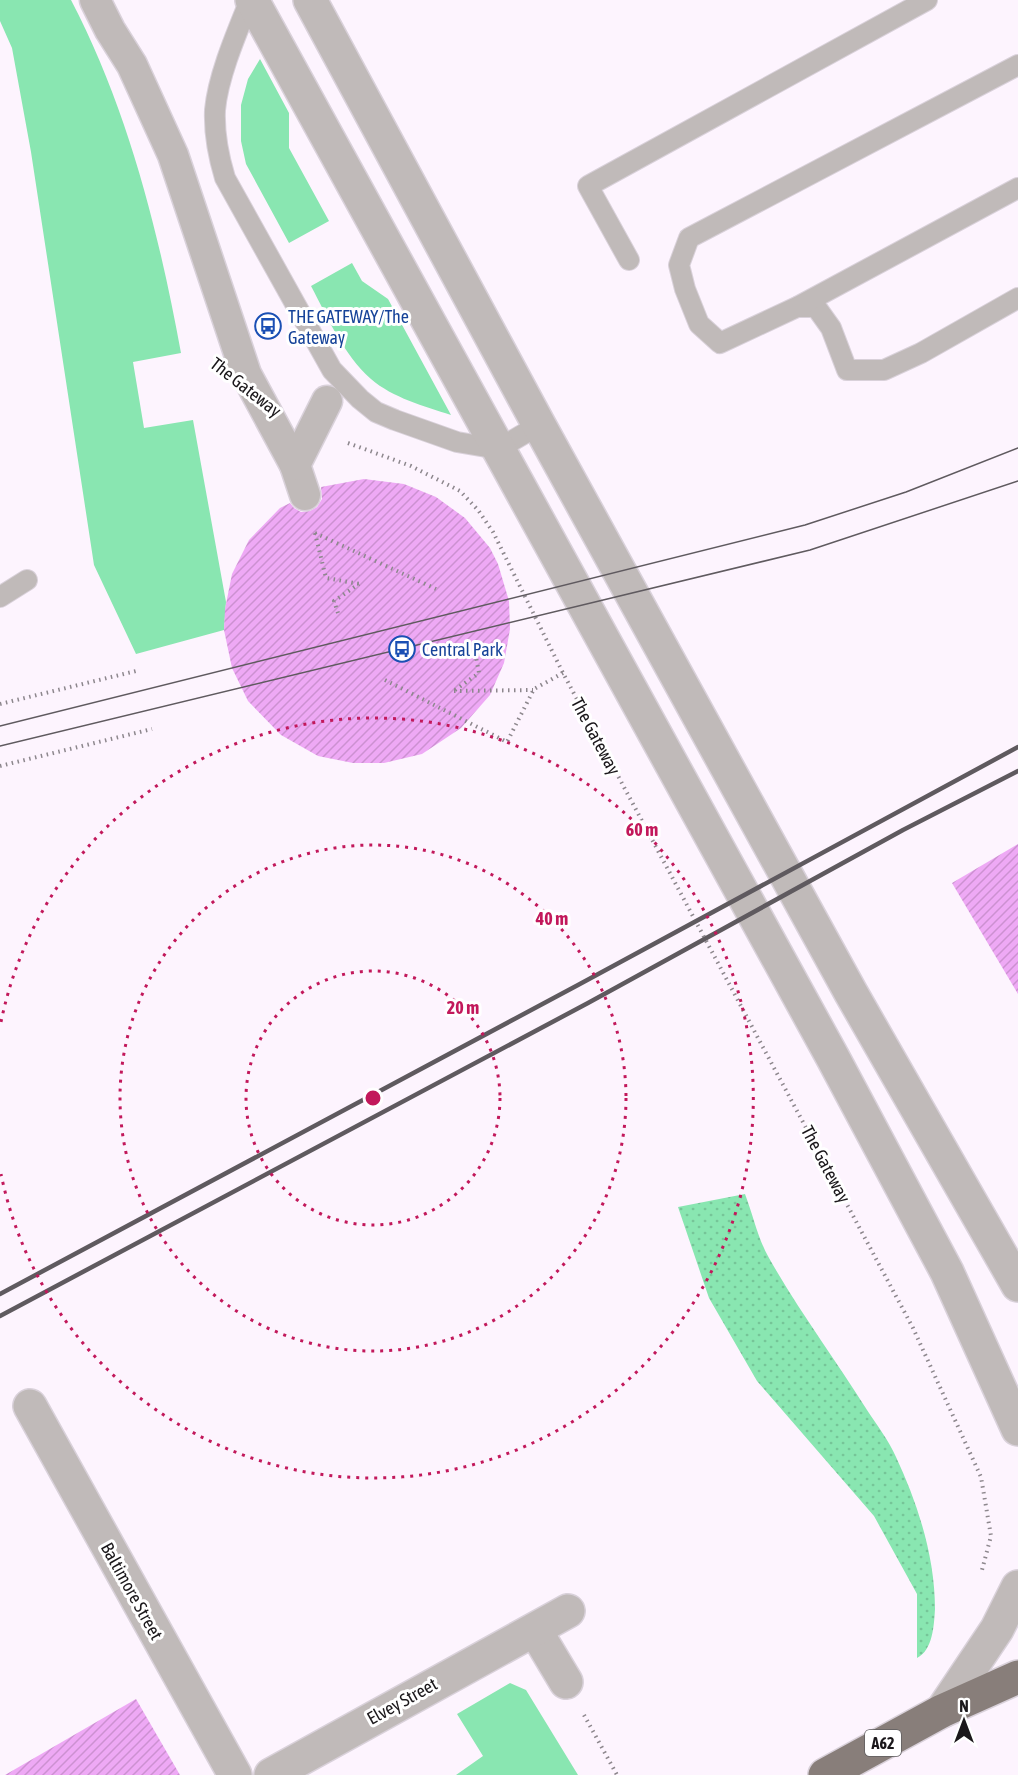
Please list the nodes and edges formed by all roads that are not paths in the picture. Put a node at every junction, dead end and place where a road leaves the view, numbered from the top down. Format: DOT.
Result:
graph roads {
  1 [pos="95,0"];
  2 [pos="251,0"];
  3 [pos="310,0"];
  4 [pos="927,0"];
  5 [pos="1018,65"];
  6 [pos="1018,188"];
  7 [pos="629,260"];
  8 [pos="1018,298"];
  9 [pos="797,307"];
  10 [pos="327,400"];
  11 [pos="539,424"];
  12 [pos="498,449"];
  13 [pos="295,465"];
  14 [pos="304,495"];
  15 [pos="27,580"];
  16 [pos="0,597"];
  17 [pos="1018,1285"];
  18 [pos="30,1406"];
  19 [pos="1018,1429"];
  20 [pos="1018,1587"];
  21 [pos="568,1611"];
  22 [pos="535,1630"];
  23 [pos="1018,1677"];
  24 [pos="566,1682"];
  25 [pos="942,1711"];
  26 [pos="235,1775"];
  27 [pos="271,1775"];
  28 [pos="825,1775"];
  1 -- 13 [label="street"];
  2 -- 12 [label="street"];
  2 -- 12 [label="lane"];
  3 -- 11 [label="street"];
  4 -- 7 [label="lane"];
  5 -- 9 [label="lane"];
  6 -- 9 [label="lane"];
  8 -- 9 [label="lane"];
  10 -- 13 [label="street"];
  11 -- 12 [label="lane"];
  11 -- 17 [label="street"];
  12 -- 19 [label="street"];
  13 -- 14 [label="street"];
  15 -- 16 [label="lane"];
  18 -- 26 [label="street, Baltimore Street"];
  20 -- 25 [label="street"];
  21 -- 22 [label="street, Elvey Street"];
  22 -- 24 [label="street"];
  22 -- 27 [label="street, Elvey Street"];
  23 -- 25 [label="highway, A62"];
  25 -- 28 [label="highway, A62"];
}
